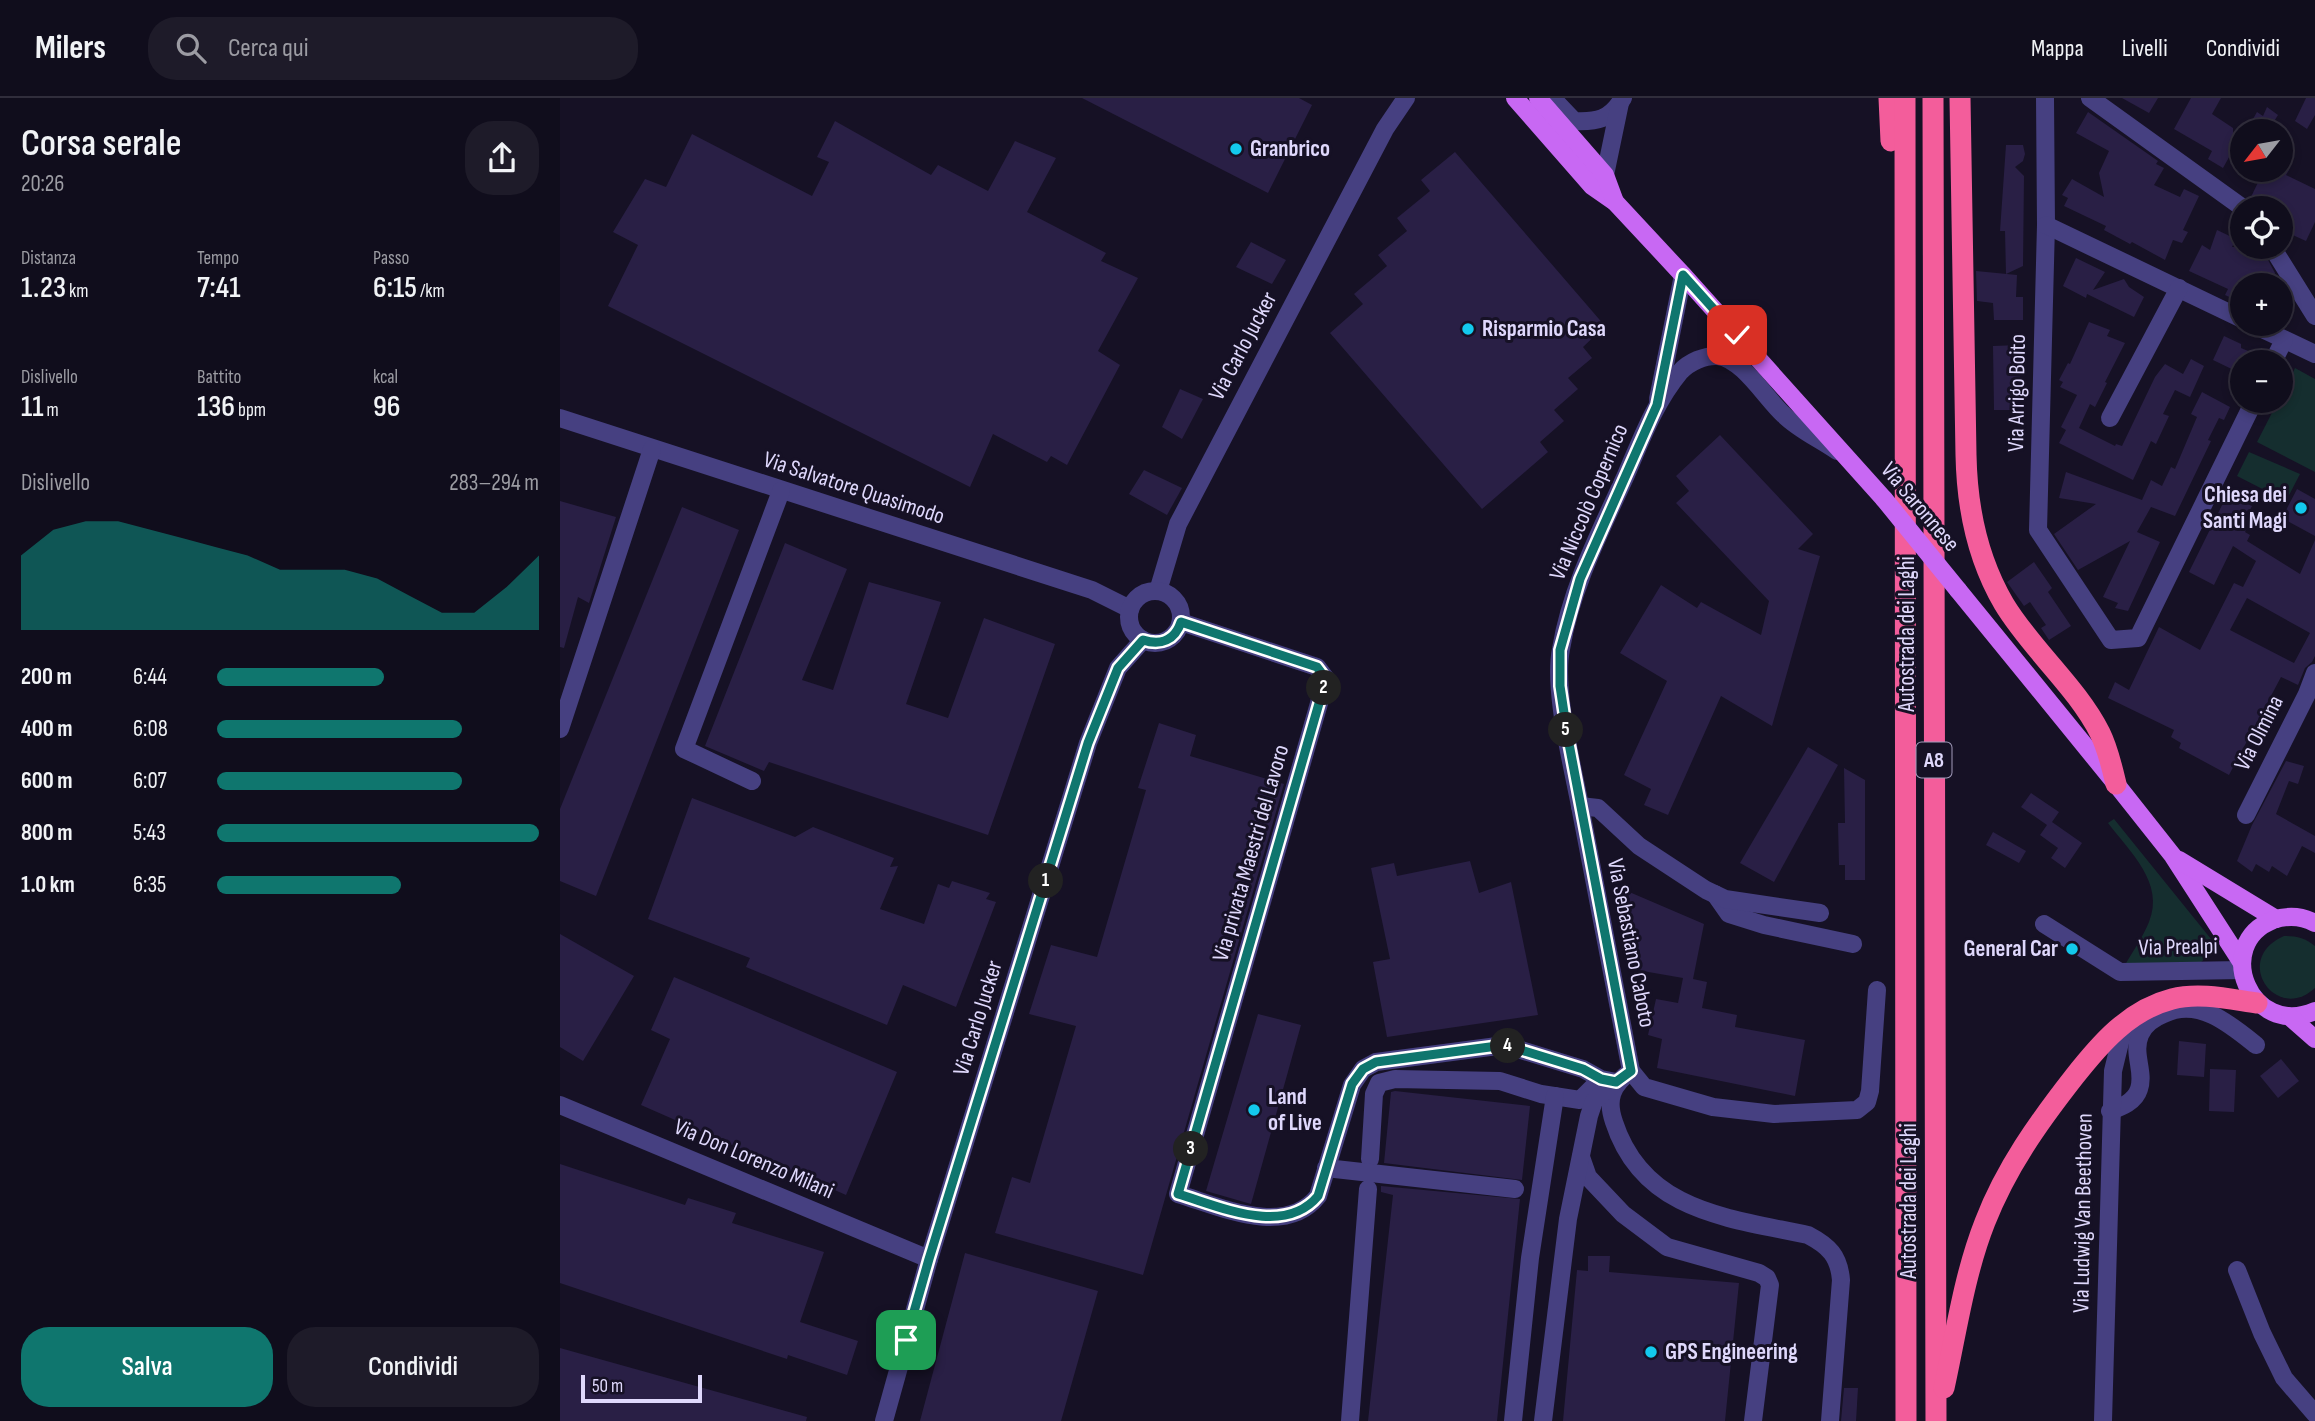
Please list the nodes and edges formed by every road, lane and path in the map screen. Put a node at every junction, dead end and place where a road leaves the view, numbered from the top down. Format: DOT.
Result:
graph roads {
  1 [pos="1394,98"];
  2 [pos="1406,98"];
  3 [pos="1515,98"];
  4 [pos="1889,98"];
  5 [pos="1905,98"];
  6 [pos="1933,98"];
  7 [pos="1960,98"];
  8 [pos="2045,98"];
  9 [pos="2093,99"];
  10 [pos="1540,100"];
  11 [pos="1618,100"];
  12 [pos="1385,129"];
  13 [pos="1605,175"];
  14 [pos="2230,199"];
  15 [pos="1615,202"];
  16 [pos="2046,225"];
  17 [pos="2279,259"];
  18 [pos="1683,275"];
  19 [pos="2179,288"];
  20 [pos="2230,313"];
  21 [pos="2315,316"];
  22 [pos="2276,336"];
  23 [pos="2284,340"];
  24 [pos="2279,350"];
  25 [pos="2315,354"];
  26 [pos="1905,355"];
  27 [pos="1657,405"];
  28 [pos="2248,413"];
  29 [pos="560,418"];
  30 [pos="2110,418"];
  31 [pos="652,449"];
  32 [pos="1843,455"];
  33 [pos="781,491"];
  34 [pos="1158,591"];
  35 [pos="1130,609"];
  36 [pos="1181,622"];
  37 [pos="1143,640"];
  38 [pos="2315,673"];
  39 [pos="560,729"];
  40 [pos="752,781"];
  41 [pos="2116,783"];
  42 [pos="1580,806"];
  43 [pos="2246,815"];
  44 [pos="2172,856"];
  45 [pos="1715,894"];
  46 [pos="1821,913"];
  47 [pos="2276,919"];
  48 [pos="2312,920"];
  49 [pos="2045,924"];
  50 [pos="1853,944"];
  51 [pos="2242,966"];
  52 [pos="1877,990"];
  53 [pos="2257,1003"];
  54 [pos="2315,1011"];
  55 [pos="2138,1013"];
  56 [pos="2290,1017"];
  57 [pos="2315,1040"];
  58 [pos="2256,1045"];
  59 [pos="1631,1071"];
  60 [pos="1609,1081"];
  61 [pos="1555,1096"];
  62 [pos="560,1105"];
  63 [pos="2110,1111"];
  64 [pos="1581,1157"];
  65 [pos="1370,1159"];
  66 [pos="1324,1177"];
  67 [pos="1368,1189"];
  68 [pos="1516,1189"];
  69 [pos="929,1259"];
  70 [pos="2237,1270"];
  71 [pos="2315,1414"];
  72 [pos="884,1421"];
  73 [pos="1350,1421"];
  74 [pos="1513,1421"];
  75 [pos="1543,1421"];
  76 [pos="1754,1421"];
  77 [pos="1830,1421"];
  78 [pos="1906,1421"];
  79 [pos="1936,1421"];
  80 [pos="2103,1421"];
  1 -- 12 [label="street, Via Carlo Jucker"];
  2 -- 12 [label="street, Via Carlo Jucker"];
  3 -- 15 [label="main road, Via Saronnese"];
  4 -- 26 [label="highway"];
  5 -- 26 [label="highway, Autostrada dei Laghi / A8"];
  6 -- 79 [label="highway, Autostrada dei Laghi / A8"];
  7 -- 41 [label="highway"];
  8 -- 16 [label="street, Via Arrigo Boito"];
  9 -- 14 [label="street"];
  10 -- 11 [label="street"];
  10 -- 13 [label="main road, Via Saronnese"];
  11 -- 13 [label="street"];
  12 -- 34 [label="street, Via Carlo Jucker"];
  13 -- 15 [label="main road, Via Saronnese"];
  15 -- 18 [label="main road, Via Saronnese"];
  16 -- 19 [label="street"];
  16 -- 28 [label="street, Via Arrigo Boito"];
  17 -- 21 [label="street"];
  18 -- 27 [label="street, Via Niccolò Copernico"];
  18 -- 32 [label="main road, Via Saronnese"];
  19 -- 20 [label="street"];
  19 -- 30 [label="street"];
  22 -- 23 [label="street"];
  23 -- 24 [label="street"];
  23 -- 25 [label="street"];
  26 -- 78 [label="highway, Autostrada dei Laghi / A8"];
  27 -- 32 [label="street, Via Niccolò Copernico"];
  27 -- 42 [label="street, Via Niccolò Copernico"];
  29 -- 31 [label="street, Via Salvatore Quasimodo"];
  31 -- 33 [label="street, Via Salvatore Quasimodo"];
  31 -- 39 [label="street"];
  32 -- 41 [label="main road, Via Saronnese, bridge"];
  33 -- 35 [label="street, Via Salvatore Quasimodo"];
  33 -- 40 [label="street"];
  34 -- 35 [label="street"];
  34 -- 36 [label="street"];
  35 -- 37 [label="street"];
  36 -- 37 [label="street"];
  36 -- 66 [label="street, Via privata Maestri del Lavoro"];
  37 -- 69 [label="street, Via Carlo Jucker"];
  38 -- 43 [label="street, Via Olmina"];
  41 -- 44 [label="main road, Via Saronnese"];
  42 -- 45 [label="street"];
  42 -- 59 [label="street, Via Sebastiano Caboto"];
  44 -- 47 [label="main road, Via Saronnese"];
  44 -- 51 [label="main road, Via Saronnese"];
  45 -- 46 [label="street"];
  45 -- 50 [label="street"];
  47 -- 48 [label="main road"];
  47 -- 51 [label="main road"];
  49 -- 51 [label="street, Via Prealpi"];
  51 -- 53 [label="main road, Via Saronnese"];
  52 -- 59 [label="street"];
  53 -- 55 [label="highway"];
  53 -- 56 [label="main road"];
  54 -- 56 [label="main road"];
  55 -- 63 [label="street, Via Ludwig Van Beethoven"];
  55 -- 79 [label="highway"];
  56 -- 57 [label="main road"];
  58 -- 63 [label="street"];
  59 -- 60 [label="street"];
  60 -- 61 [label="street"];
  60 -- 64 [label="street"];
  60 -- 66 [label="street"];
  60 -- 77 [label="street"];
  61 -- 65 [label="street"];
  61 -- 74 [label="street"];
  62 -- 69 [label="street, Via Don Lorenzo Milani"];
  63 -- 80 [label="street, Via Ludwig Van Beethoven"];
  64 -- 75 [label="street"];
  64 -- 76 [label="street"];
  66 -- 68 [label="street"];
  67 -- 73 [label="street"];
  69 -- 72 [label="street, Via Carlo Jucker"];
  70 -- 71 [label="street"];
}
